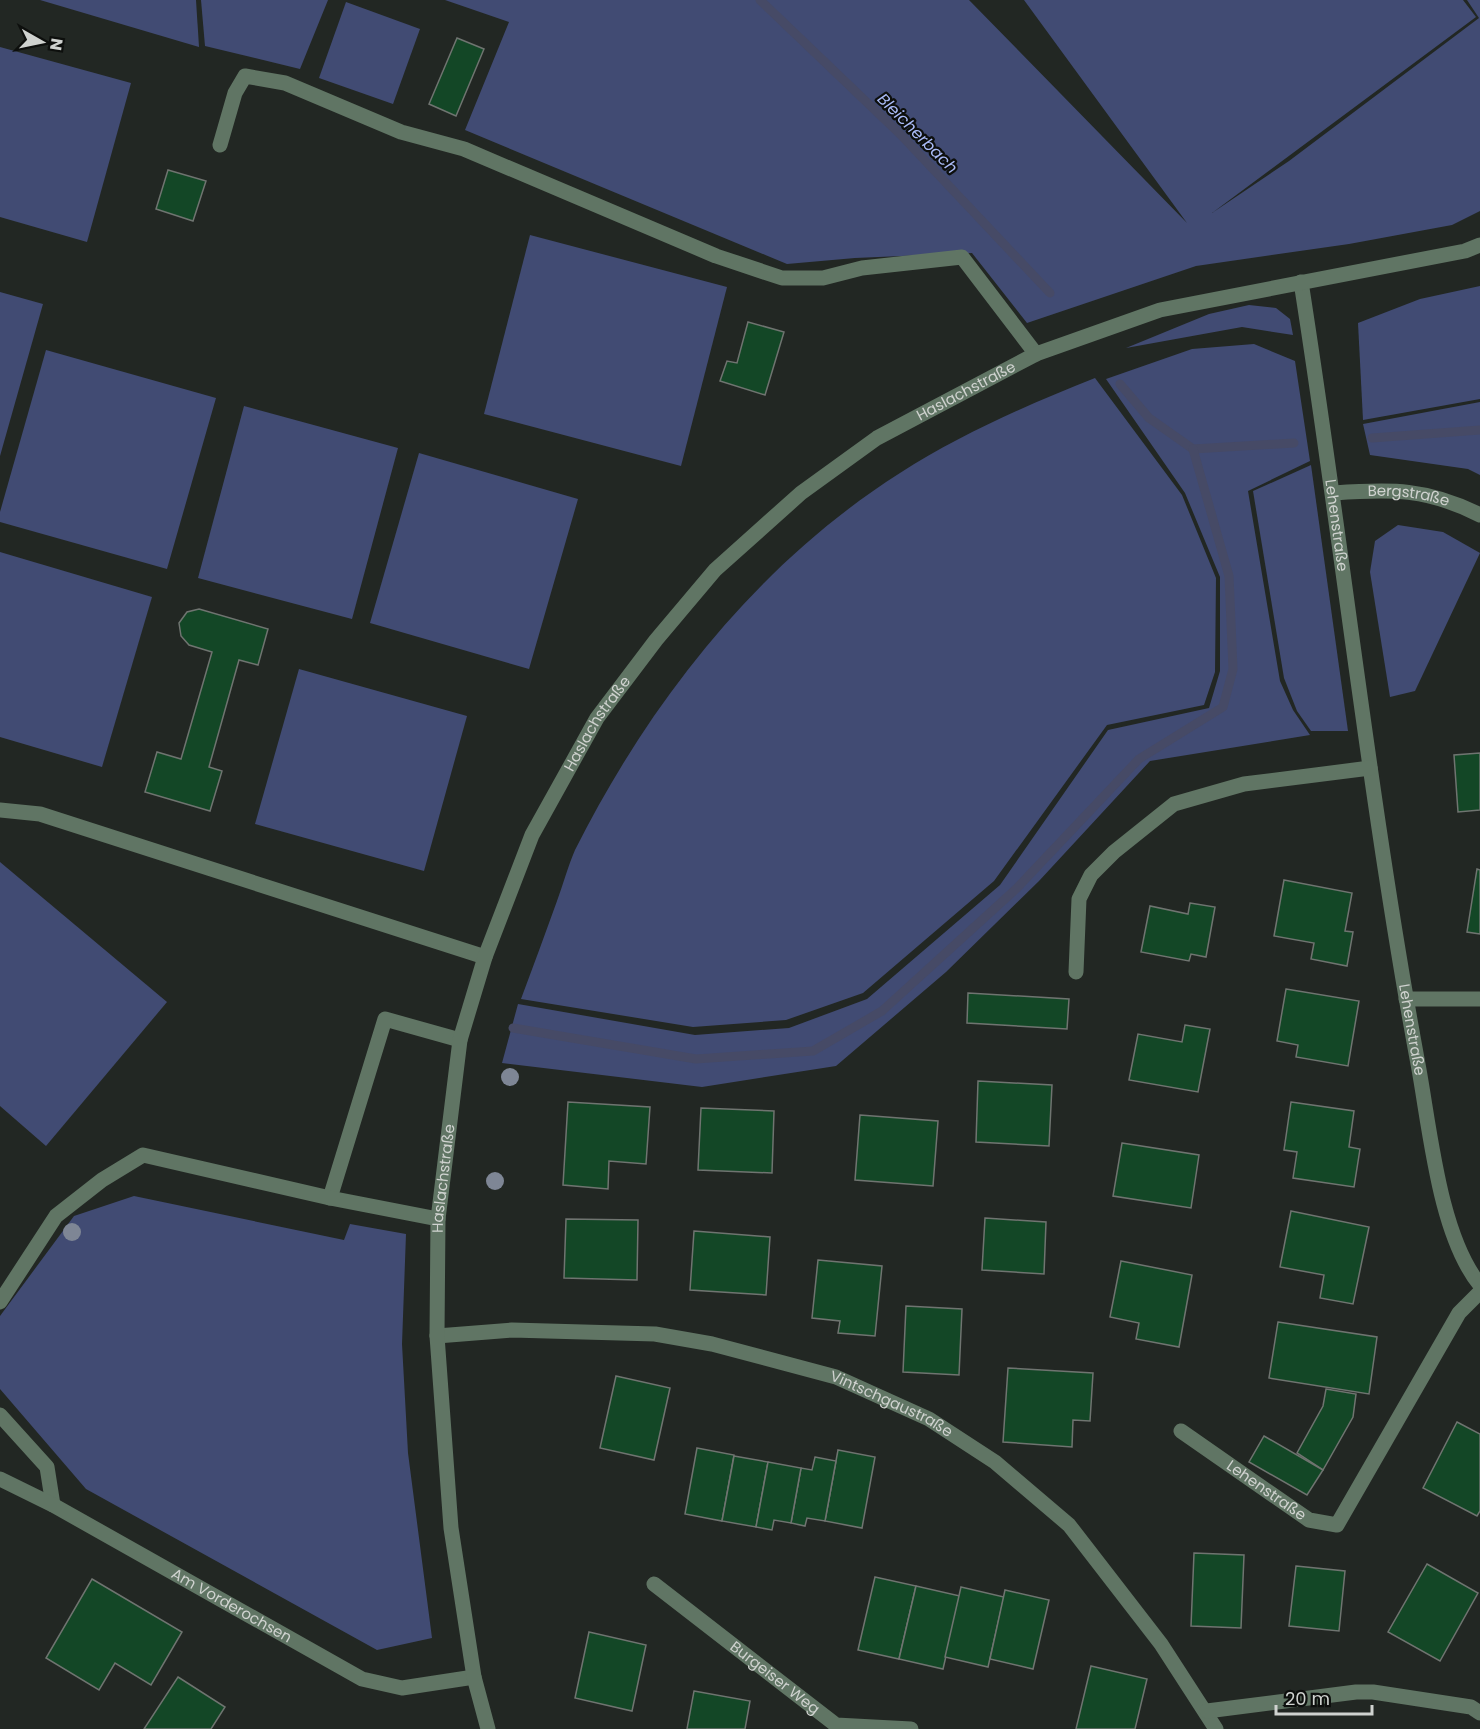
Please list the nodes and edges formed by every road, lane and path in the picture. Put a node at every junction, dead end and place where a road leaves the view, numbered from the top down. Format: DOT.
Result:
graph roads {
  1 [pos="220,145"];
  2 [pos="1480,244"];
  3 [pos="1301,282"];
  4 [pos="1035,354"];
  5 [pos="1334,493"];
  6 [pos="1480,514"];
  7 [pos="1370,768"];
  8 [pos="0,810"];
  9 [pos="485,957"];
  10 [pos="1076,972"];
  11 [pos="1406,999"];
  12 [pos="1480,999"];
  13 [pos="460,1040"];
  14 [pos="330,1198"];
  15 [pos="438,1219"];
  16 [pos="1480,1285"];
  17 [pos="1480,1292"];
  18 [pos="0,1302"];
  19 [pos="437,1336"];
  20 [pos="0,1415"];
  21 [pos="1181,1431"];
  22 [pos="0,1479"];
  23 [pos="53,1505"];
  24 [pos="654,1584"];
  25 [pos="474,1677"];
  26 [pos="1206,1711"];
  27 [pos="1480,1713"];
  28 [pos="488,1729"];
  29 [pos="911,1729"];
  30 [pos="1216,1729"];
  1 -- 4 [label="street"];
  2 -- 3 [label="street, Haslachstraße"];
  3 -- 4 [label="street, Haslachstraße"];
  3 -- 5 [label="street, Lehenstraße"];
  4 -- 9 [label="street, Haslachstraße"];
  5 -- 6 [label="street, Bergstraße"];
  5 -- 7 [label="street, Lehenstraße"];
  7 -- 10 [label="street"];
  7 -- 11 [label="street, Lehenstraße"];
  8 -- 9 [label="street"];
  9 -- 13 [label="street, Haslachstraße"];
  11 -- 12 [label="street"];
  11 -- 16 [label="street, Lehenstraße"];
  13 -- 14 [label="street"];
  13 -- 15 [label="street, Haslachstraße"];
  14 -- 15 [label="street"];
  14 -- 18 [label="street"];
  15 -- 19 [label="street, Haslachstraße"];
  17 -- 21 [label="street, Lehenstraße"];
  19 -- 25 [label="street, Haslachstraße"];
  19 -- 26 [label="street, Vintschgaustraße"];
  20 -- 23 [label="street"];
  22 -- 23 [label="street, Am Vorderochsen"];
  23 -- 25 [label="street, Am Vorderochsen"];
  24 -- 29 [label="street, Burgeiser Weg"];
  25 -- 28 [label="street, Haslachstraße"];
  26 -- 27 [label="street"];
  26 -- 30 [label="street, Vintschgaustraße"];
}
